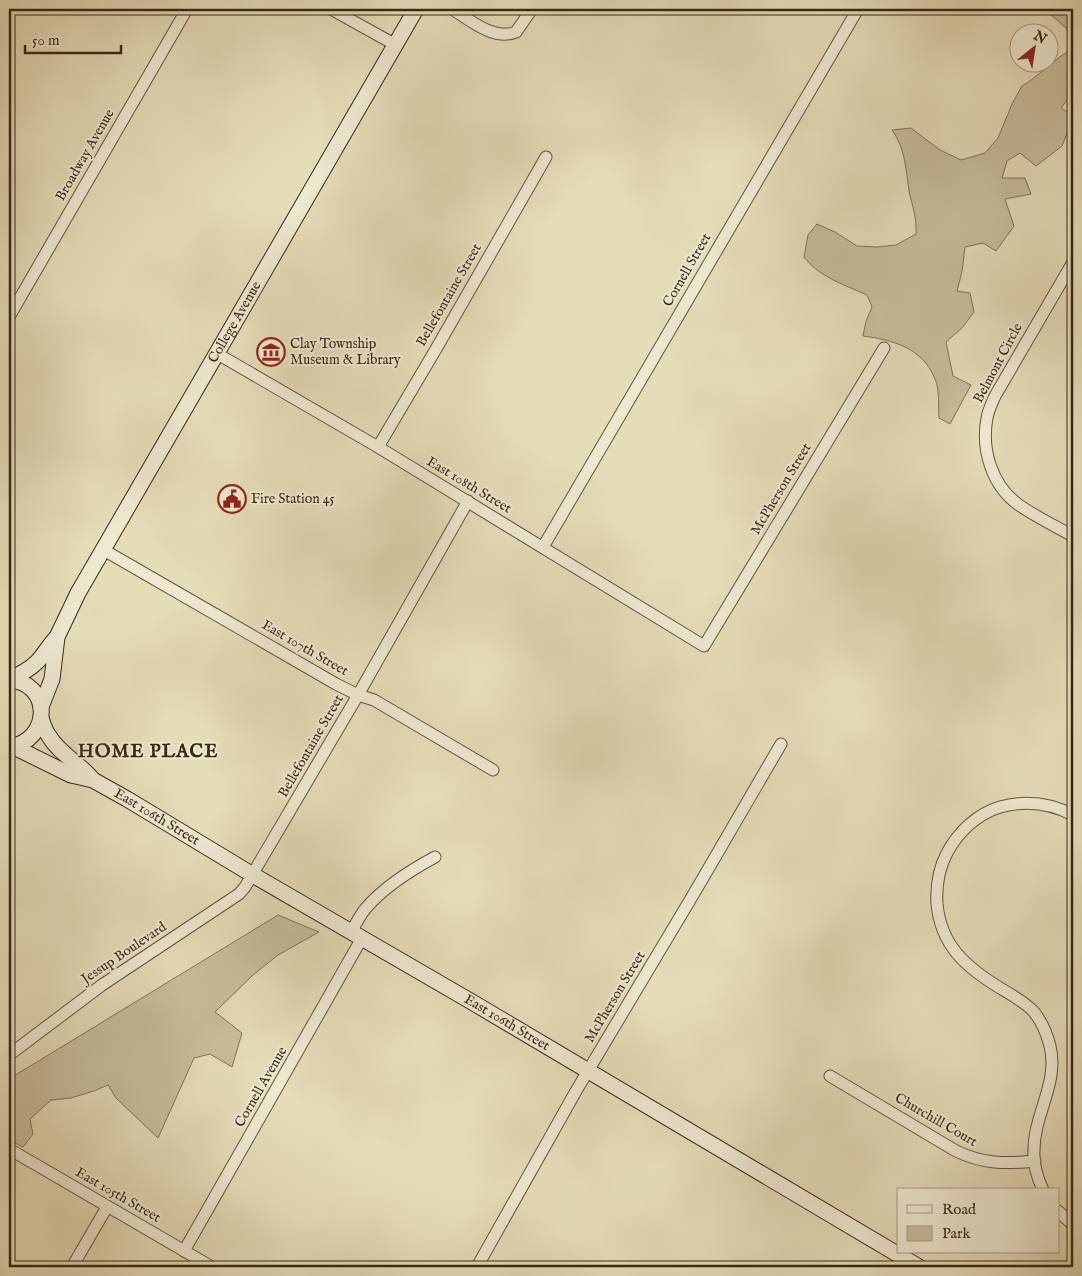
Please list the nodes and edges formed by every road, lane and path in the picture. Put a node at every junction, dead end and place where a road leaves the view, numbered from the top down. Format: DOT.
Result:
graph roads {
  1 [pos="187,9"];
  2 [pos="330,9"];
  3 [pos="416,9"];
  4 [pos="452,9"];
  5 [pos="532,9"];
  6 [pos="858,9"];
  7 [pos="394,44"];
  8 [pos="546,157"];
  9 [pos="1073,262"];
  10 [pos="9,316"];
  11 [pos="884,348"];
  12 [pos="216,353"];
  13 [pos="378,447"];
  14 [pos="468,501"];
  15 [pos="1073,536"];
  16 [pos="543,547"];
  17 [pos="102,549"];
  18 [pos="57,637"];
  19 [pos="704,646"];
  20 [pos="9,679"];
  21 [pos="358,696"];
  22 [pos="41,713"];
  23 [pos="781,744"];
  24 [pos="10,746"];
  25 [pos="494,770"];
  26 [pos="93,780"];
  27 [pos="1073,815"];
  28 [pos="435,857"];
  29 [pos="253,875"];
  30 [pos="357,935"];
  31 [pos="9,1055"];
  32 [pos="588,1072"];
  33 [pos="830,1076"];
  34 [pos="9,1149"];
  35 [pos="1034,1161"];
  36 [pos="1042,1188"];
  37 [pos="107,1207"];
  38 [pos="1060,1213"];
  39 [pos="1073,1225"];
  40 [pos="184,1251"];
  41 [pos="72,1267"];
  42 [pos="212,1267"];
  43 [pos="478,1267"];
  44 [pos="919,1267"];
  1 -- 10 [label="street, Broadway Avenue"];
  2 -- 7 [label="street"];
  3 -- 7 [label="street, College Avenue"];
  4 -- 5 [label="street"];
  6 -- 16 [label="street, Cornell Street"];
  7 -- 12 [label="street, College Avenue"];
  8 -- 13 [label="street, Bellefontaine Street"];
  9 -- 15 [label="street, Belmont Circle"];
  11 -- 19 [label="street, McPherson Street"];
  12 -- 13 [label="street, East 108th Street"];
  12 -- 17 [label="street, College Avenue"];
  13 -- 14 [label="street, East 108th Street"];
  14 -- 16 [label="street, East 108th Street"];
  14 -- 21 [label="street, Bellefontaine Street"];
  16 -- 19 [label="street, East 108th Street"];
  17 -- 18 [label="street, College Avenue"];
  17 -- 21 [label="street, East 107th Street"];
  18 -- 20 [label="street, College Avenue"];
  18 -- 22 [label="street, College Avenue"];
  20 -- 22 [label="street, East 106th Street"];
  21 -- 25 [label="street, East 107th Street"];
  21 -- 29 [label="street, Bellefontaine Street"];
  22 -- 24 [label="street, College Avenue"];
  22 -- 26 [label="street, East 106th Street"];
  23 -- 32 [label="street, McPherson Street"];
  24 -- 26 [label="street, East 106th Street"];
  26 -- 29 [label="street, East 106th Street"];
  27 -- 35 [label="street"];
  28 -- 30 [label="street"];
  29 -- 30 [label="street, East 106th Street"];
  29 -- 31 [label="street, Jessup Boulevard"];
  30 -- 32 [label="street, East 106th Street"];
  30 -- 40 [label="street, Cornell Avenue"];
  32 -- 43 [label="street, McPherson Street"];
  32 -- 44 [label="street, East 106th Street"];
  33 -- 35 [label="street, Churchill Court"];
  34 -- 37 [label="street, East 105th Street"];
  35 -- 36 [label="street"];
  37 -- 40 [label="street, East 105th Street"];
  37 -- 41 [label="street"];
  38 -- 39 [label="street"];
  40 -- 42 [label="street, East 105th Street"];
}
